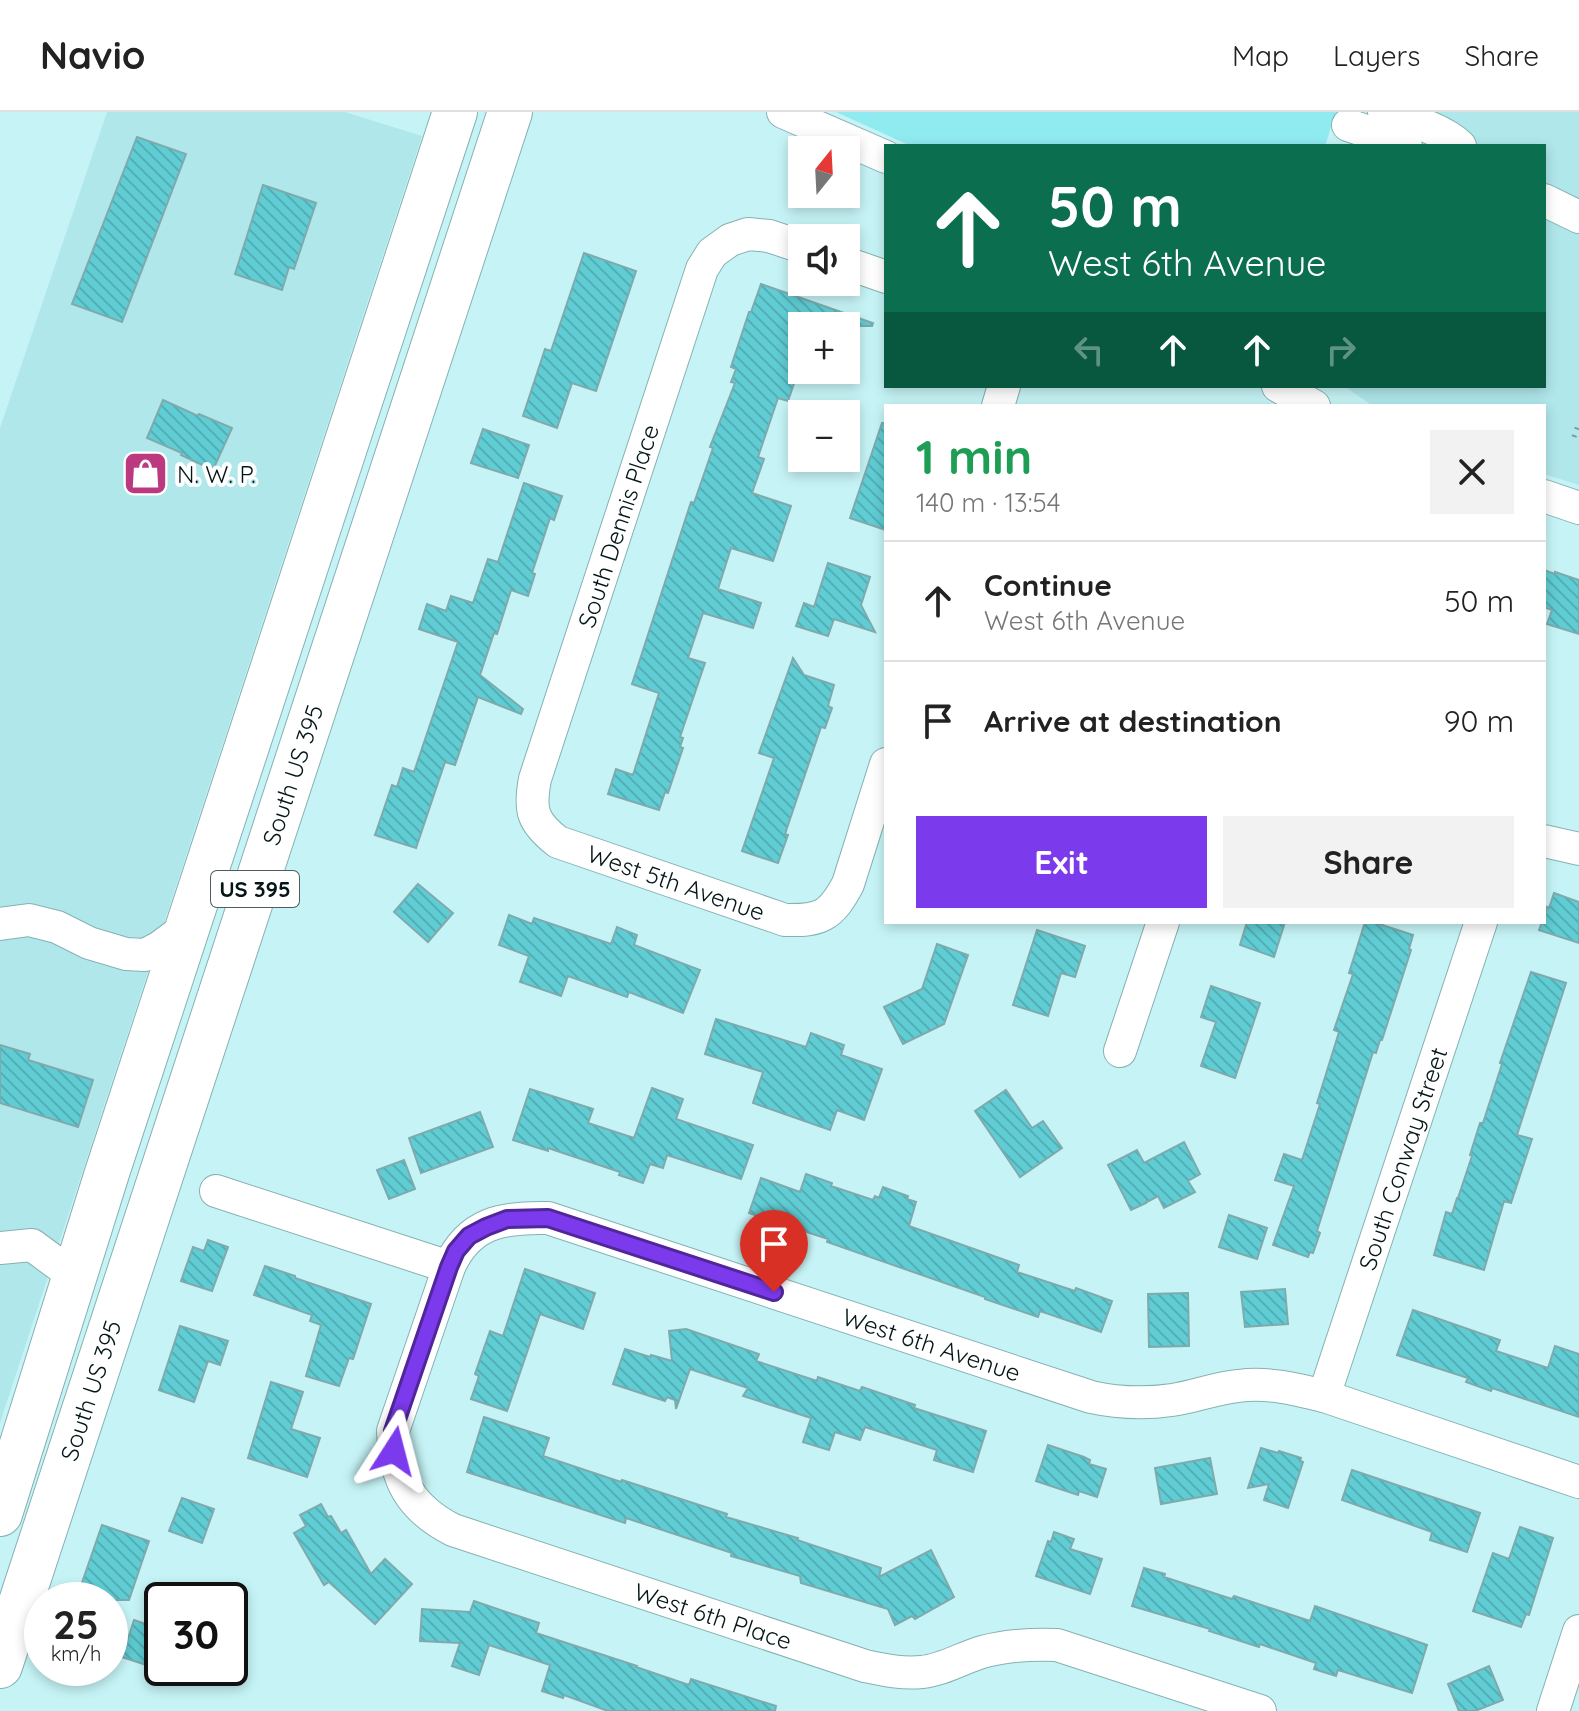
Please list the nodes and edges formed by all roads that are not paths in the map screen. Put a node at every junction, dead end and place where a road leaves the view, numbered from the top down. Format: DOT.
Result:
graph roads {
  1 [pos="455,112"];
  2 [pos="510,112"];
  3 [pos="783,112"];
  4 [pos="1384,112"];
  5 [pos="1347,128"];
  6 [pos="1403,144"];
  7 [pos="1458,144"];
  8 [pos="884,156"];
  9 [pos="1546,201"];
  10 [pos="1579,217"];
  11 [pos="788,242"];
  12 [pos="860,268"];
  13 [pos="884,276"];
  14 [pos="1282,388"];
  15 [pos="1310,404"];
  16 [pos="1546,497"];
  17 [pos="1579,508"];
  18 [pos="884,770"];
  19 [pos="537,822"];
  20 [pos="1546,841"];
  21 [pos="1579,849"];
  22 [pos="0,924"];
  23 [pos="1162,924"];
  24 [pos="1480,924"];
  25 [pos="187,927"];
  26 [pos="1120,1051"];
  27 [pos="216,1191"];
  28 [pos="0,1248"];
  29 [pos="449,1267"];
  30 [pos="74,1276"];
  31 [pos="1324,1396"];
  32 [pos="1579,1482"];
  33 [pos="0,1514"];
  34 [pos="1579,1631"];
  35 [pos="0,1666"];
  36 [pos="1260,1711"];
  37 [pos="1553,1711"];
  1 -- 25 [label="highway, South US 395 / US 395"];
  2 -- 35 [label="highway, South US 395 / US 395"];
  3 -- 8 [label="street"];
  4 -- 7 [label="street"];
  5 -- 6 [label="street"];
  9 -- 10 [label="street"];
  11 -- 19 [label="street, South Dennis Place"];
  12 -- 13 [label="street"];
  14 -- 15 [label="street"];
  16 -- 17 [label="street"];
  18 -- 19 [label="street, West 5th Avenue"];
  20 -- 21 [label="street"];
  22 -- 25 [label="street"];
  23 -- 26 [label="street"];
  24 -- 31 [label="street, South Conway Street"];
  25 -- 30 [label="highway, South US 395 / US 395"];
  27 -- 29 [label="street"];
  28 -- 30 [label="street"];
  29 -- 31 [label="street, West 6th Avenue"];
  29 -- 36 [label="street, West 6th Place"];
  30 -- 33 [label="highway, South US 395 / US 395"];
  31 -- 32 [label="street, West 6th Avenue"];
  34 -- 37 [label="street"];
}
